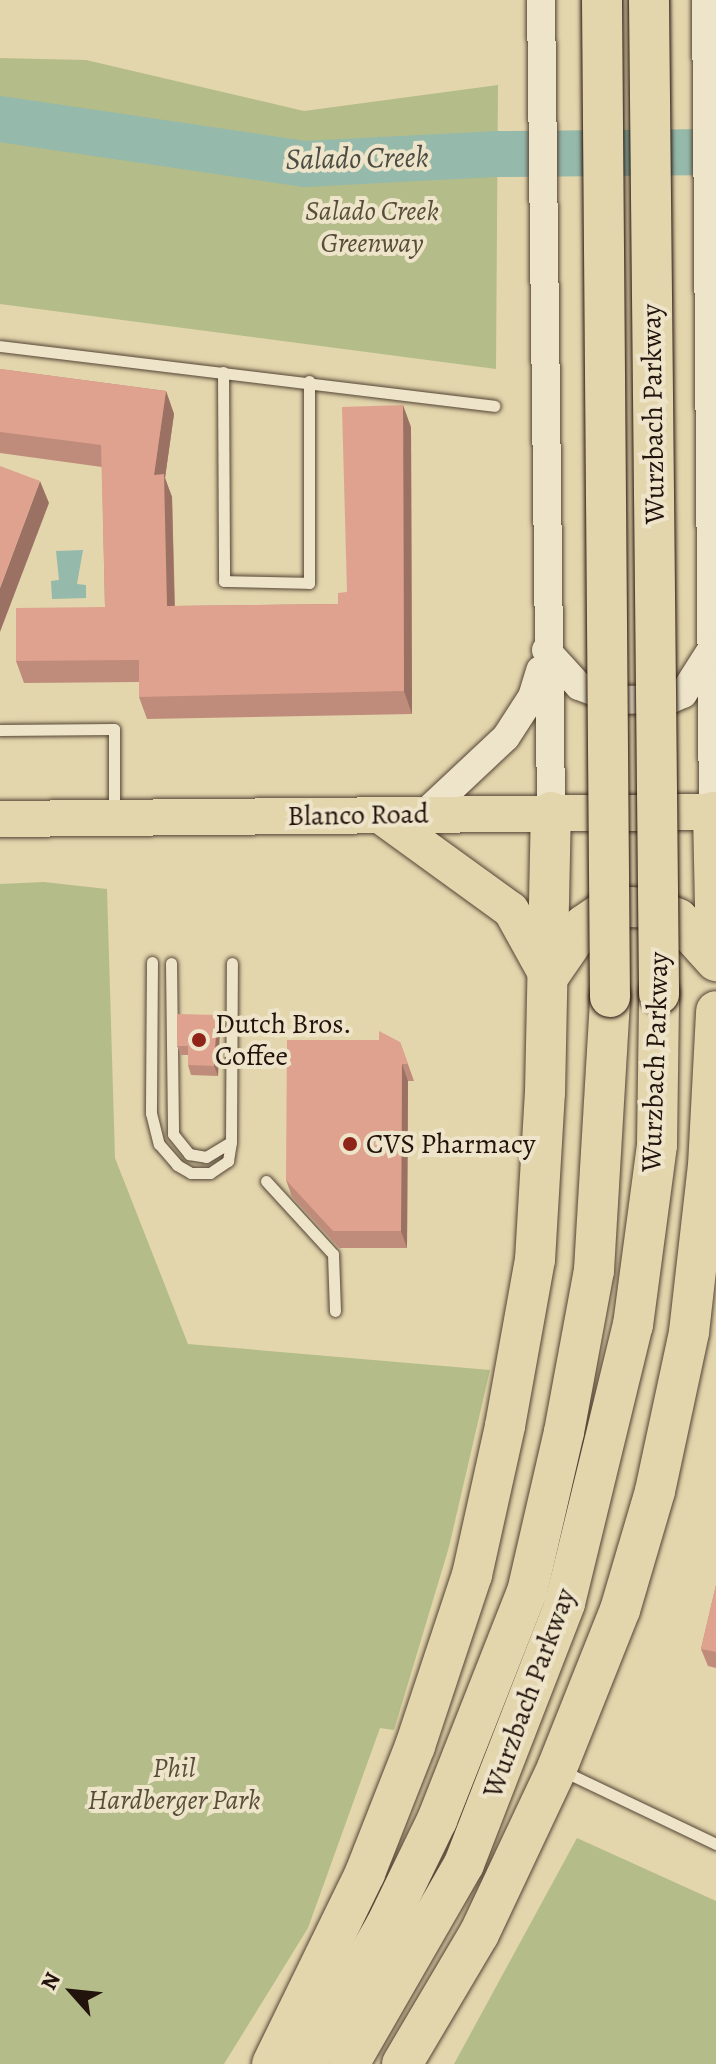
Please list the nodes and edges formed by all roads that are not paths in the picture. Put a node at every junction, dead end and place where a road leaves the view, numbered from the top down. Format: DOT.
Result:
graph roads {
  1 [pos="541,0"];
  2 [pos="602,0"];
  3 [pos="649,0"];
  4 [pos="706,0"];
  5 [pos="0,346"];
  6 [pos="223,372"];
  7 [pos="309,381"];
  8 [pos="494,406"];
  9 [pos="713,412"];
  10 [pos="713,647"];
  11 [pos="546,650"];
  12 [pos="716,679"];
  13 [pos="0,730"];
  14 [pos="551,812"];
  15 [pos="715,812"];
  16 [pos="424,814"];
  17 [pos="381,816"];
  18 [pos="114,817"];
  19 [pos="0,819"];
  20 [pos="716,954"];
  21 [pos="716,961"];
  22 [pos="152,962"];
  23 [pos="171,963"];
  24 [pos="232,963"];
  25 [pos="548,977"];
  26 [pos="716,1011"];
  27 [pos="231,1142"];
  28 [pos="266,1181"];
  29 [pos="335,1311"];
  30 [pos="557,1768"];
  31 [pos="715,1841"];
  32 [pos="272,2064"];
  33 [pos="306,2064"];
  34 [pos="349,2064"];
  35 [pos="402,2064"];
  1 -- 11 [label="street"];
  2 -- 33 [label="highway, Wurzbach Parkway, bridge"];
  3 -- 34 [label="highway, Wurzbach Parkway, bridge"];
  4 -- 9 [label="street"];
  5 -- 6 [label="lane"];
  6 -- 7 [label="lane"];
  6 -- 7 [label="lane"];
  7 -- 8 [label="lane"];
  9 -- 10 [label="street"];
  10 -- 11 [label="street"];
  10 -- 12 [label="street"];
  11 -- 14 [label="street"];
  11 -- 16 [label="street"];
  12 -- 15 [label="street"];
  13 -- 18 [label="lane"];
  14 -- 15 [label="main road, Blanco Road"];
  14 -- 16 [label="main road, Blanco Road"];
  14 -- 25 [label="highway"];
  15 -- 20 [label="highway"];
  16 -- 17 [label="main road, Blanco Road"];
  17 -- 18 [label="main road, Blanco Road"];
  17 -- 25 [label="main road"];
  18 -- 19 [label="main road, Blanco Road"];
  21 -- 25 [label="highway"];
  22 -- 27 [label="lane"];
  23 -- 27 [label="lane"];
  24 -- 27 [label="lane"];
  25 -- 32 [label="highway"];
  26 -- 30 [label="highway"];
  28 -- 29 [label="lane"];
  30 -- 31 [label="lane"];
  30 -- 35 [label="highway"];
}
